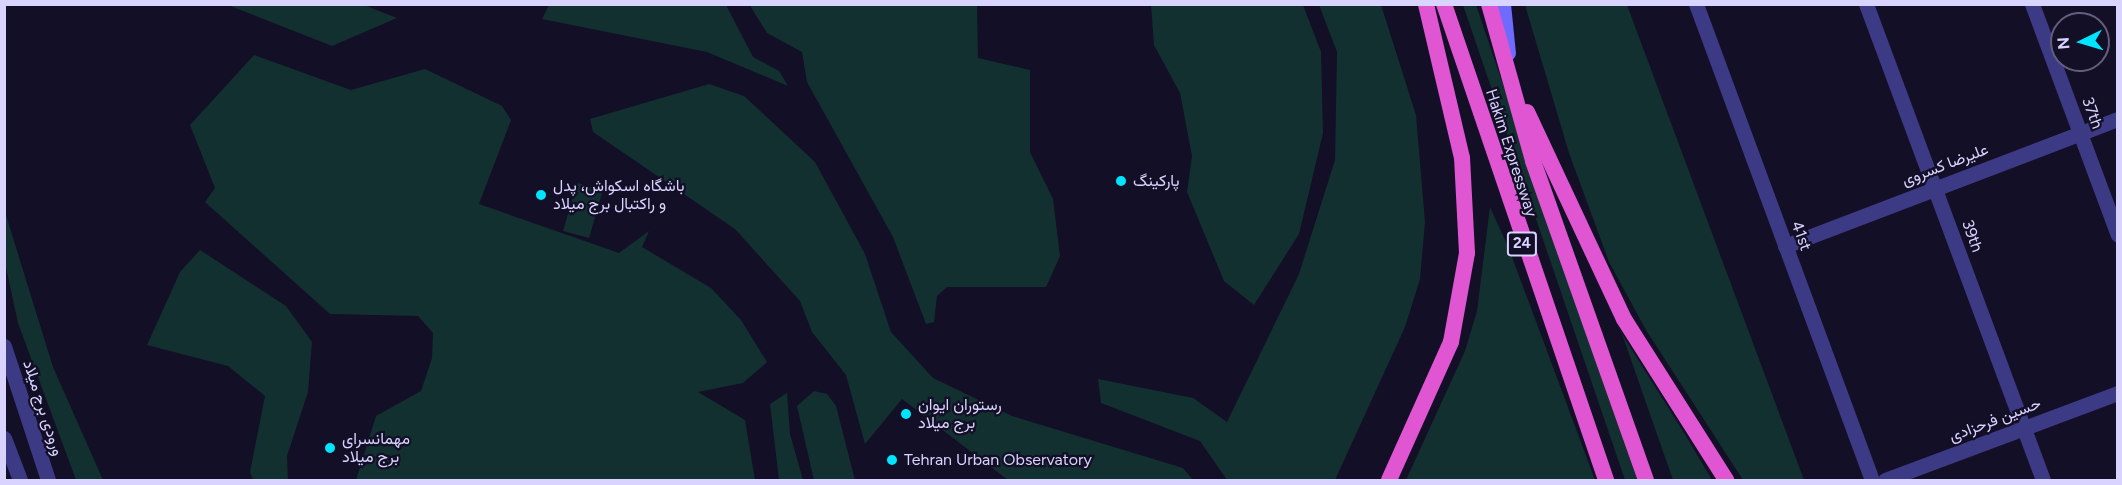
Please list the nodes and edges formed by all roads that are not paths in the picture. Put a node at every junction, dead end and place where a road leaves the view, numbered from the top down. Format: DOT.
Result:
graph roads {
  1 [pos="1426,4"];
  2 [pos="1444,4"];
  3 [pos="1489,4"];
  4 [pos="1503,4"];
  5 [pos="1696,4"];
  6 [pos="1866,4"];
  7 [pos="2032,4"];
  8 [pos="1510,68"];
  9 [pos="1517,93"];
  10 [pos="2118,119"];
  11 [pos="2080,133"];
  12 [pos="1935,189"];
  13 [pos="2118,235"];
  14 [pos="1785,246"];
  15 [pos="4,346"];
  16 [pos="2118,393"];
  17 [pos="2024,428"];
  18 [pos="4,438"];
  19 [pos="20,480"];
  20 [pos="48,480"];
  21 [pos="1389,480"];
  22 [pos="1606,480"];
  23 [pos="1646,480"];
  24 [pos="1726,480"];
  25 [pos="1872,480"];
  26 [pos="1886,480"];
  27 [pos="2043,480"];
  1 -- 21 [label="highway"];
  2 -- 22 [label="highway, Hakim Expressway / 24"];
  3 -- 8 [label="highway, Hakim Expressway / 24"];
  4 -- 8 [label="main road"];
  5 -- 14 [label="street, 41st"];
  6 -- 12 [label="street, 39th"];
  7 -- 11 [label="street, 37th"];
  8 -- 9 [label="highway, Hakim Expressway / 24"];
  9 -- 23 [label="highway, Hakim Expressway / 24"];
  9 -- 24 [label="highway"];
  10 -- 11 [label="street, علیرضا کسروی"];
  11 -- 12 [label="street, علیرضا کسروی"];
  11 -- 13 [label="street, 37th"];
  12 -- 14 [label="street, علیرضا کسروی"];
  12 -- 17 [label="street, 39th"];
  14 -- 25 [label="street, 41st"];
  15 -- 20 [label="street, ورودی برج میلاد"];
  16 -- 17 [label="street, حسین فرحزادی"];
  17 -- 26 [label="street, حسین فرحزادی"];
  17 -- 27 [label="street, 39th"];
  18 -- 19 [label="street"];
}
